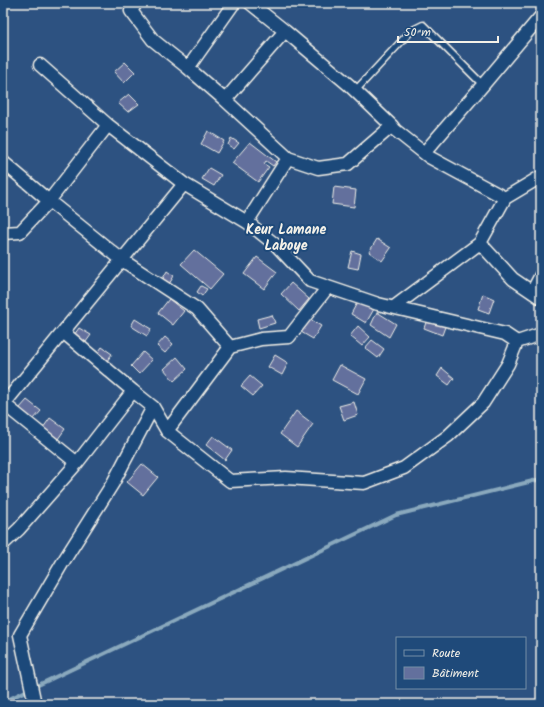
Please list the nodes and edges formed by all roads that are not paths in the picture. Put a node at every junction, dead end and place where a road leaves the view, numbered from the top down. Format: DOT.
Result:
graph roads {
  1 [pos="136,3"];
  2 [pos="234,3"];
  3 [pos="250,3"];
  4 [pos="541,16"];
  5 [pos="285,31"];
  6 [pos="40,65"];
  7 [pos="188,68"];
  8 [pos="483,85"];
  9 [pos="355,91"];
  10 [pos="225,100"];
  11 [pos="108,125"];
  12 [pos="392,126"];
  13 [pos="424,153"];
  14 [pos="288,158"];
  15 [pos="3,162"];
  16 [pos="540,178"];
  17 [pos="184,184"];
  18 [pos="505,198"];
  19 [pos="49,201"];
  20 [pos="247,222"];
  21 [pos="3,233"];
  22 [pos="480,243"];
  23 [pos="122,260"];
  24 [pos="541,275"];
  25 [pos="328,287"];
  26 [pos="536,295"];
  27 [pos="394,308"];
  28 [pos="63,332"];
  29 [pos="541,334"];
  30 [pos="517,342"];
  31 [pos="230,347"];
  32 [pos="133,391"];
  33 [pos="4,404"];
  34 [pos="152,407"];
  35 [pos="167,432"];
  36 [pos="77,463"];
  37 [pos="3,544"];
  38 [pos="35,704"];
  1 -- 7 [label="street"];
  2 -- 7 [label="street"];
  3 -- 5 [label="street"];
  4 -- 8 [label="street"];
  5 -- 9 [label="street"];
  5 -- 10 [label="street"];
  6 -- 11 [label="street"];
  7 -- 10 [label="street"];
  8 -- 9 [label="lane"];
  8 -- 13 [label="street"];
  9 -- 12 [label="street"];
  10 -- 14 [label="street"];
  11 -- 17 [label="street"];
  11 -- 19 [label="street"];
  12 -- 13 [label="street"];
  12 -- 14 [label="street"];
  13 -- 18 [label="street"];
  14 -- 20 [label="street"];
  15 -- 19 [label="street"];
  16 -- 18 [label="street"];
  17 -- 20 [label="street"];
  17 -- 23 [label="street"];
  18 -- 22 [label="street"];
  19 -- 21 [label="street"];
  19 -- 23 [label="street"];
  20 -- 25 [label="street"];
  22 -- 26 [label="street"];
  22 -- 27 [label="street"];
  23 -- 28 [label="street"];
  23 -- 31 [label="street"];
  24 -- 26 [label="street"];
  25 -- 27 [label="street"];
  25 -- 31 [label="street"];
  27 -- 30 [label="street"];
  28 -- 32 [label="street"];
  28 -- 33 [label="street"];
  29 -- 30 [label="street"];
  30 -- 35 [label="street"];
  31 -- 35 [label="street"];
  32 -- 34 [label="street"];
  32 -- 36 [label="street"];
  33 -- 36 [label="street"];
  34 -- 35 [label="street"];
  34 -- 38 [label="street"];
  36 -- 37 [label="street"];
}
